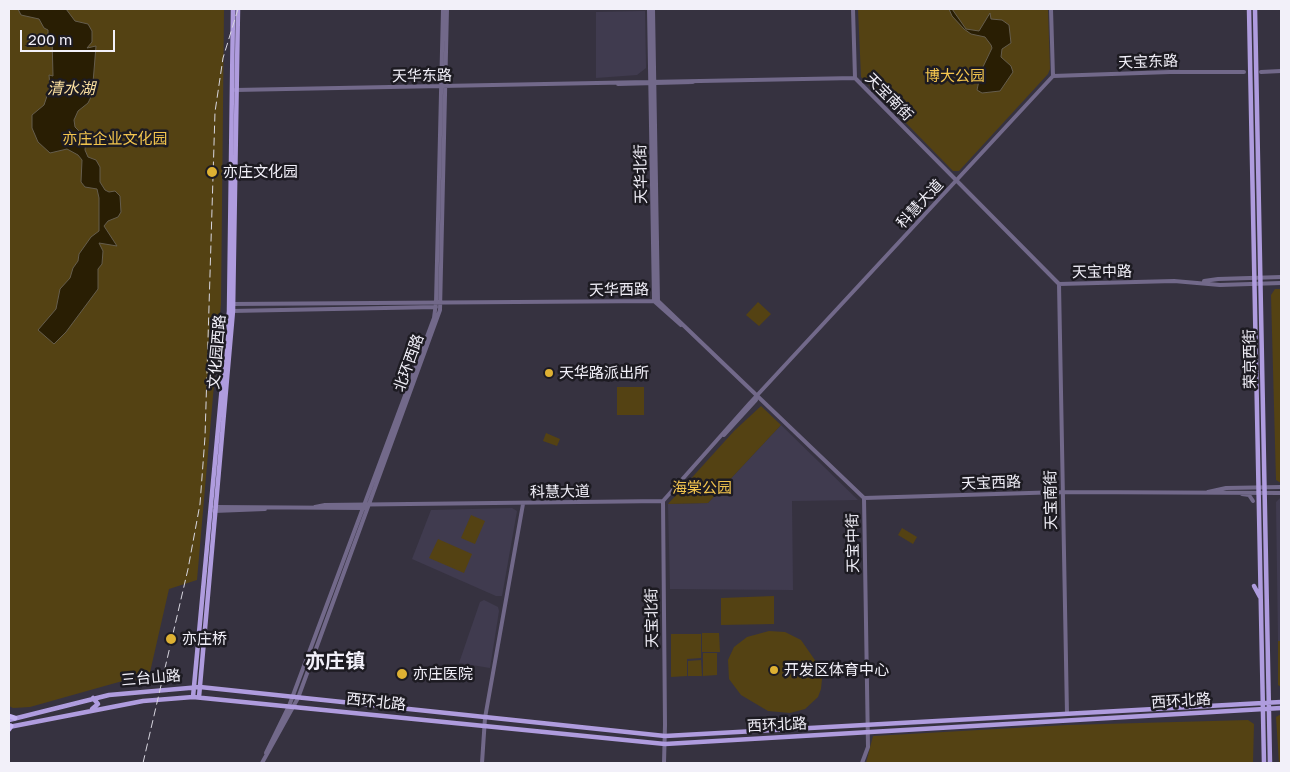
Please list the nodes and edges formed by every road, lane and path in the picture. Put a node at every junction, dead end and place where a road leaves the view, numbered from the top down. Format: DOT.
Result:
graph roads {
  1 [pos="233,9"];
  2 [pos="238,9"];
  3 [pos="443,9"];
  4 [pos="448,9"];
  5 [pos="649,9"];
  6 [pos="653,9"];
  7 [pos="853,9"];
  8 [pos="1051,9"];
  9 [pos="1249,9"];
  10 [pos="1255,9"];
  11 [pos="1281,71"];
  12 [pos="1244,72"];
  13 [pos="1261,72"];
  14 [pos="1053,76"];
  15 [pos="855,78"];
  16 [pos="653,82"];
  17 [pos="440,87"];
  18 [pos="446,87"];
  19 [pos="234,90"];
  20 [pos="957,181"];
  21 [pos="1281,277"];
  22 [pos="1261,280"];
  23 [pos="1255,281"];
  24 [pos="1281,283"];
  25 [pos="1059,284"];
  26 [pos="656,301"];
  27 [pos="231,304"];
  28 [pos="441,304"];
  29 [pos="436,306"];
  30 [pos="231,311"];
  31 [pos="758,396"];
  32 [pos="1281,487"];
  33 [pos="1259,490"];
  34 [pos="1265,490"];
  35 [pos="1062,492"];
  36 [pos="1208,492"];
  37 [pos="1230,493"];
  38 [pos="1281,493"];
  39 [pos="864,498"];
  40 [pos="663,501"];
  41 [pos="1253,501"];
  42 [pos="523,504"];
  43 [pos="365,506"];
  44 [pos="213,509"];
  45 [pos="1254,586"];
  46 [pos="1261,598"];
  47 [pos="200,687"];
  48 [pos="194,688"];
  49 [pos="196,697"];
  50 [pos="93,698"];
  51 [pos="295,698"];
  52 [pos="1281,702"];
  53 [pos="1262,703"];
  54 [pos="1269,703"];
  55 [pos="292,707"];
  56 [pos="1281,708"];
  57 [pos="1262,709"];
  58 [pos="1269,709"];
  59 [pos="89,711"];
  60 [pos="1067,714"];
  61 [pos="9,718"];
  62 [pos="15,718"];
  63 [pos="485,718"];
  64 [pos="867,724"];
  65 [pos="484,726"];
  66 [pos="9,727"];
  67 [pos="867,733"];
  68 [pos="665,736"];
  69 [pos="665,744"];
  70 [pos="1264,761"];
  71 [pos="1270,761"];
  72 [pos="262,763"];
  73 [pos="482,763"];
  74 [pos="664,763"];
  75 [pos="862,763"];
  1 -- 19 [label="main road, 文化园西路"];
  2 -- 19 [label="main road, 文化园西路"];
  3 -- 17 [label="street, 北环西路"];
  4 -- 18 [label="street, 北环西路"];
  5 -- 16 [label="street, 天华北街"];
  6 -- 16 [label="street, 天华北街"];
  7 -- 15 [label="street, 天宝南街"];
  8 -- 14 [label="street"];
  9 -- 23 [label="main road, 荣京西街"];
  10 -- 22 [label="main road, 荣京西街"];
  11 -- 13 [label="street"];
  12 -- 14 [label="street, 天宝东路"];
  14 -- 20 [label="street, 科慧大道"];
  15 -- 16 [label="street, 天华东路"];
  15 -- 20 [label="street, 天宝南街"];
  16 -- 18 [label="street, 天华东路"];
  16 -- 26 [label="street, 天华北街"];
  17 -- 18 [label="street, 天华东路"];
  17 -- 19 [label="street, 天华东路"];
  17 -- 29 [label="street, 北环西路"];
  18 -- 28 [label="street, 北环西路"];
  19 -- 27 [label="main road, 文化园西路"];
  20 -- 25 [label="street, 天宝中路"];
  20 -- 31 [label="street, 科慧大道"];
  21 -- 22 [label="street"];
  22 -- 23 [label="street, 天宝中路"];
  22 -- 24 [label="street"];
  22 -- 34 [label="main road, 荣京西街"];
  23 -- 25 [label="street, 天宝中路"];
  23 -- 33 [label="main road, 荣京西街"];
  25 -- 35 [label="street, 天宝南街"];
  26 -- 28 [label="street, 天华西路"];
  26 -- 31 [label="street, 天华西路"];
  27 -- 29 [label="street, 天华西路"];
  27 -- 30 [label="main road, 文化园西路"];
  28 -- 29 [label="street, 天华西路"];
  28 -- 43 [label="street, 北环西路"];
  29 -- 30 [label="street, 天华西路"];
  29 -- 43 [label="street, 北环西路"];
  30 -- 44 [label="main road, 文化园西路"];
  31 -- 39 [label="street, 天宝中街"];
  31 -- 40 [label="street, 科慧大道"];
  32 -- 34 [label="street"];
  33 -- 34 [label="street"];
  33 -- 36 [label="street, 天宝西路"];
  33 -- 37 [label="street, 天宝西路"];
  33 -- 46 [label="main road, 荣京西街"];
  34 -- 38 [label="street"];
  34 -- 54 [label="main road, 荣京西街"];
  35 -- 36 [label="street, 天宝西路"];
  35 -- 39 [label="street, 天宝西路"];
  35 -- 60 [label="street, 天宝南街"];
  36 -- 37 [label="street, 天宝西路"];
  37 -- 41 [label="street"];
  39 -- 64 [label="street, 天宝中街"];
  40 -- 42 [label="street, 科慧大道"];
  40 -- 68 [label="street, 天宝北街"];
  42 -- 43 [label="street, 科慧大道"];
  42 -- 63 [label="street"];
  43 -- 44 [label="street, 科慧大道"];
  43 -- 51 [label="street, 北环西路"];
  44 -- 47 [label="main road, 文化园西路"];
  44 -- 48 [label="main road, 文化园西路"];
  45 -- 46 [label="main road"];
  46 -- 53 [label="main road, 荣京西街"];
  47 -- 48 [label="main road, 三台山路"];
  47 -- 49 [label="main road, 文化园西路"];
  47 -- 51 [label="main road, 三台山路"];
  48 -- 49 [label="main road, 文化园西路"];
  48 -- 50 [label="main road, 三台山路"];
  49 -- 55 [label="main road, 三台山路"];
  49 -- 59 [label="main road, 三台山路"];
  50 -- 59 [label="main road"];
  50 -- 62 [label="main road, 三台山路"];
  51 -- 55 [label="street, 北环西路"];
  51 -- 63 [label="main road, 西环北路"];
  52 -- 54 [label="main road, 西环北路"];
  53 -- 54 [label="main road, 西环北路"];
  53 -- 57 [label="main road, 荣京西街"];
  53 -- 60 [label="main road, 西环北路"];
  54 -- 58 [label="main road, 荣京西街"];
  55 -- 65 [label="main road, 西环北路"];
  55 -- 72 [label="street, 北环西路"];
  56 -- 58 [label="main road, 西环北路"];
  57 -- 58 [label="main road, 西环北路"];
  57 -- 67 [label="main road, 西环北路"];
  57 -- 70 [label="main road, 荣京西街"];
  58 -- 71 [label="main road, 荣京西街"];
  59 -- 66 [label="main road, 三台山路"];
  60 -- 64 [label="main road, 西环北路"];
  61 -- 62 [label="highway"];
  63 -- 65 [label="street"];
  63 -- 68 [label="main road, 西环北路"];
  64 -- 67 [label="street, 天宝中街"];
  64 -- 68 [label="main road, 西环北路"];
  65 -- 69 [label="main road, 西环北路"];
  65 -- 73 [label="street"];
  67 -- 69 [label="main road, 西环北路"];
  67 -- 75 [label="street, 天宝中街"];
  68 -- 69 [label="street, 天宝北街"];
  69 -- 74 [label="street, 天宝北街"];
}
